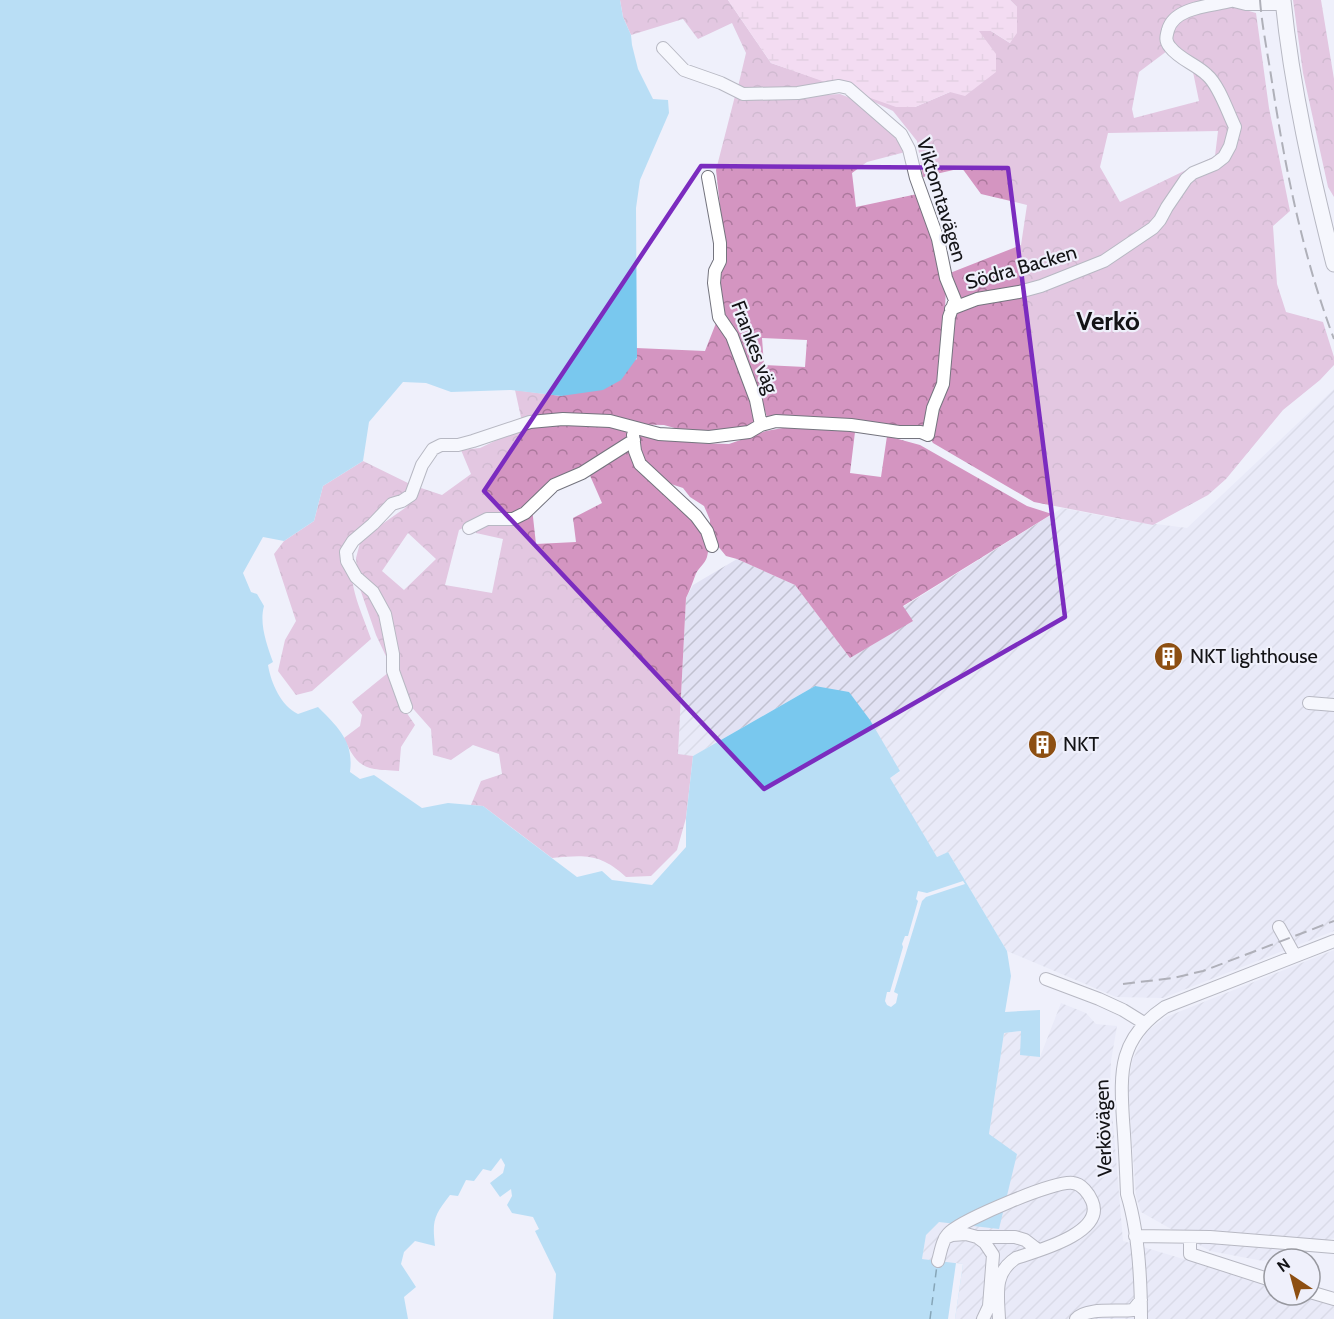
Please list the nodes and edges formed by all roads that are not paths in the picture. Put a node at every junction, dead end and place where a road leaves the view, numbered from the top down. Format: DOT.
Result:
graph roads {
  1 [pos="1230,0"];
  2 [pos="1283,2"];
  3 [pos="663,48"];
  4 [pos="708,177"];
  5 [pos="1329,220"];
  6 [pos="1334,264"];
  7 [pos="951,309"];
  8 [pos="761,425"];
  9 [pos="633,434"];
  10 [pos="469,528"];
  11 [pos="712,546"];
  12 [pos="1310,703"];
  13 [pos="1334,705"];
  14 [pos="406,707"];
  15 [pos="1279,927"];
  16 [pos="1334,941"];
  17 [pos="1295,956"];
  18 [pos="1046,979"];
  19 [pos="1144,1023"];
  20 [pos="1135,1236"];
  21 [pos="1190,1237"];
  22 [pos="977,1238"];
  23 [pos="944,1239"];
  24 [pos="1334,1247"];
  25 [pos="1038,1250"];
  26 [pos="938,1261"];
  27 [pos="1262,1277"];
  28 [pos="999,1285"];
  29 [pos="1141,1300"];
  30 [pos="989,1306"];
  31 [pos="983,1319"];
  32 [pos="999,1319"];
  33 [pos="1076,1319"];
  34 [pos="1141,1319"];
  1 -- 2 [label="street"];
  1 -- 7 [label="street, Södra Backen"];
  2 -- 5 [label="main road"];
  3 -- 7 [label="street, Viktomtavägen"];
  4 -- 8 [label="street, Frankes väg"];
  5 -- 6 [label="main road"];
  7 -- 8 [label="street, Viktomtavägen"];
  8 -- 9 [label="street"];
  9 -- 10 [label="street"];
  9 -- 11 [label="street"];
  9 -- 14 [label="street"];
  12 -- 13 [label="street"];
  15 -- 17 [label="street"];
  16 -- 17 [label="street, Verkövägen"];
  17 -- 19 [label="street, Verkövägen"];
  18 -- 19 [label="street"];
  19 -- 20 [label="street, Verkövägen"];
  20 -- 21 [label="street"];
  20 -- 29 [label="street, Verkövägen"];
  21 -- 24 [label="street"];
  21 -- 27 [label="street"];
  22 -- 23 [label="street"];
  22 -- 25 [label="street"];
  22 -- 30 [label="street"];
  23 -- 25 [label="street"];
  23 -- 26 [label="street"];
  25 -- 28 [label="street"];
  28 -- 30 [label="street"];
  28 -- 32 [label="street"];
  29 -- 33 [label="street"];
  29 -- 34 [label="street, Verkövägen"];
  30 -- 31 [label="street"];
}
